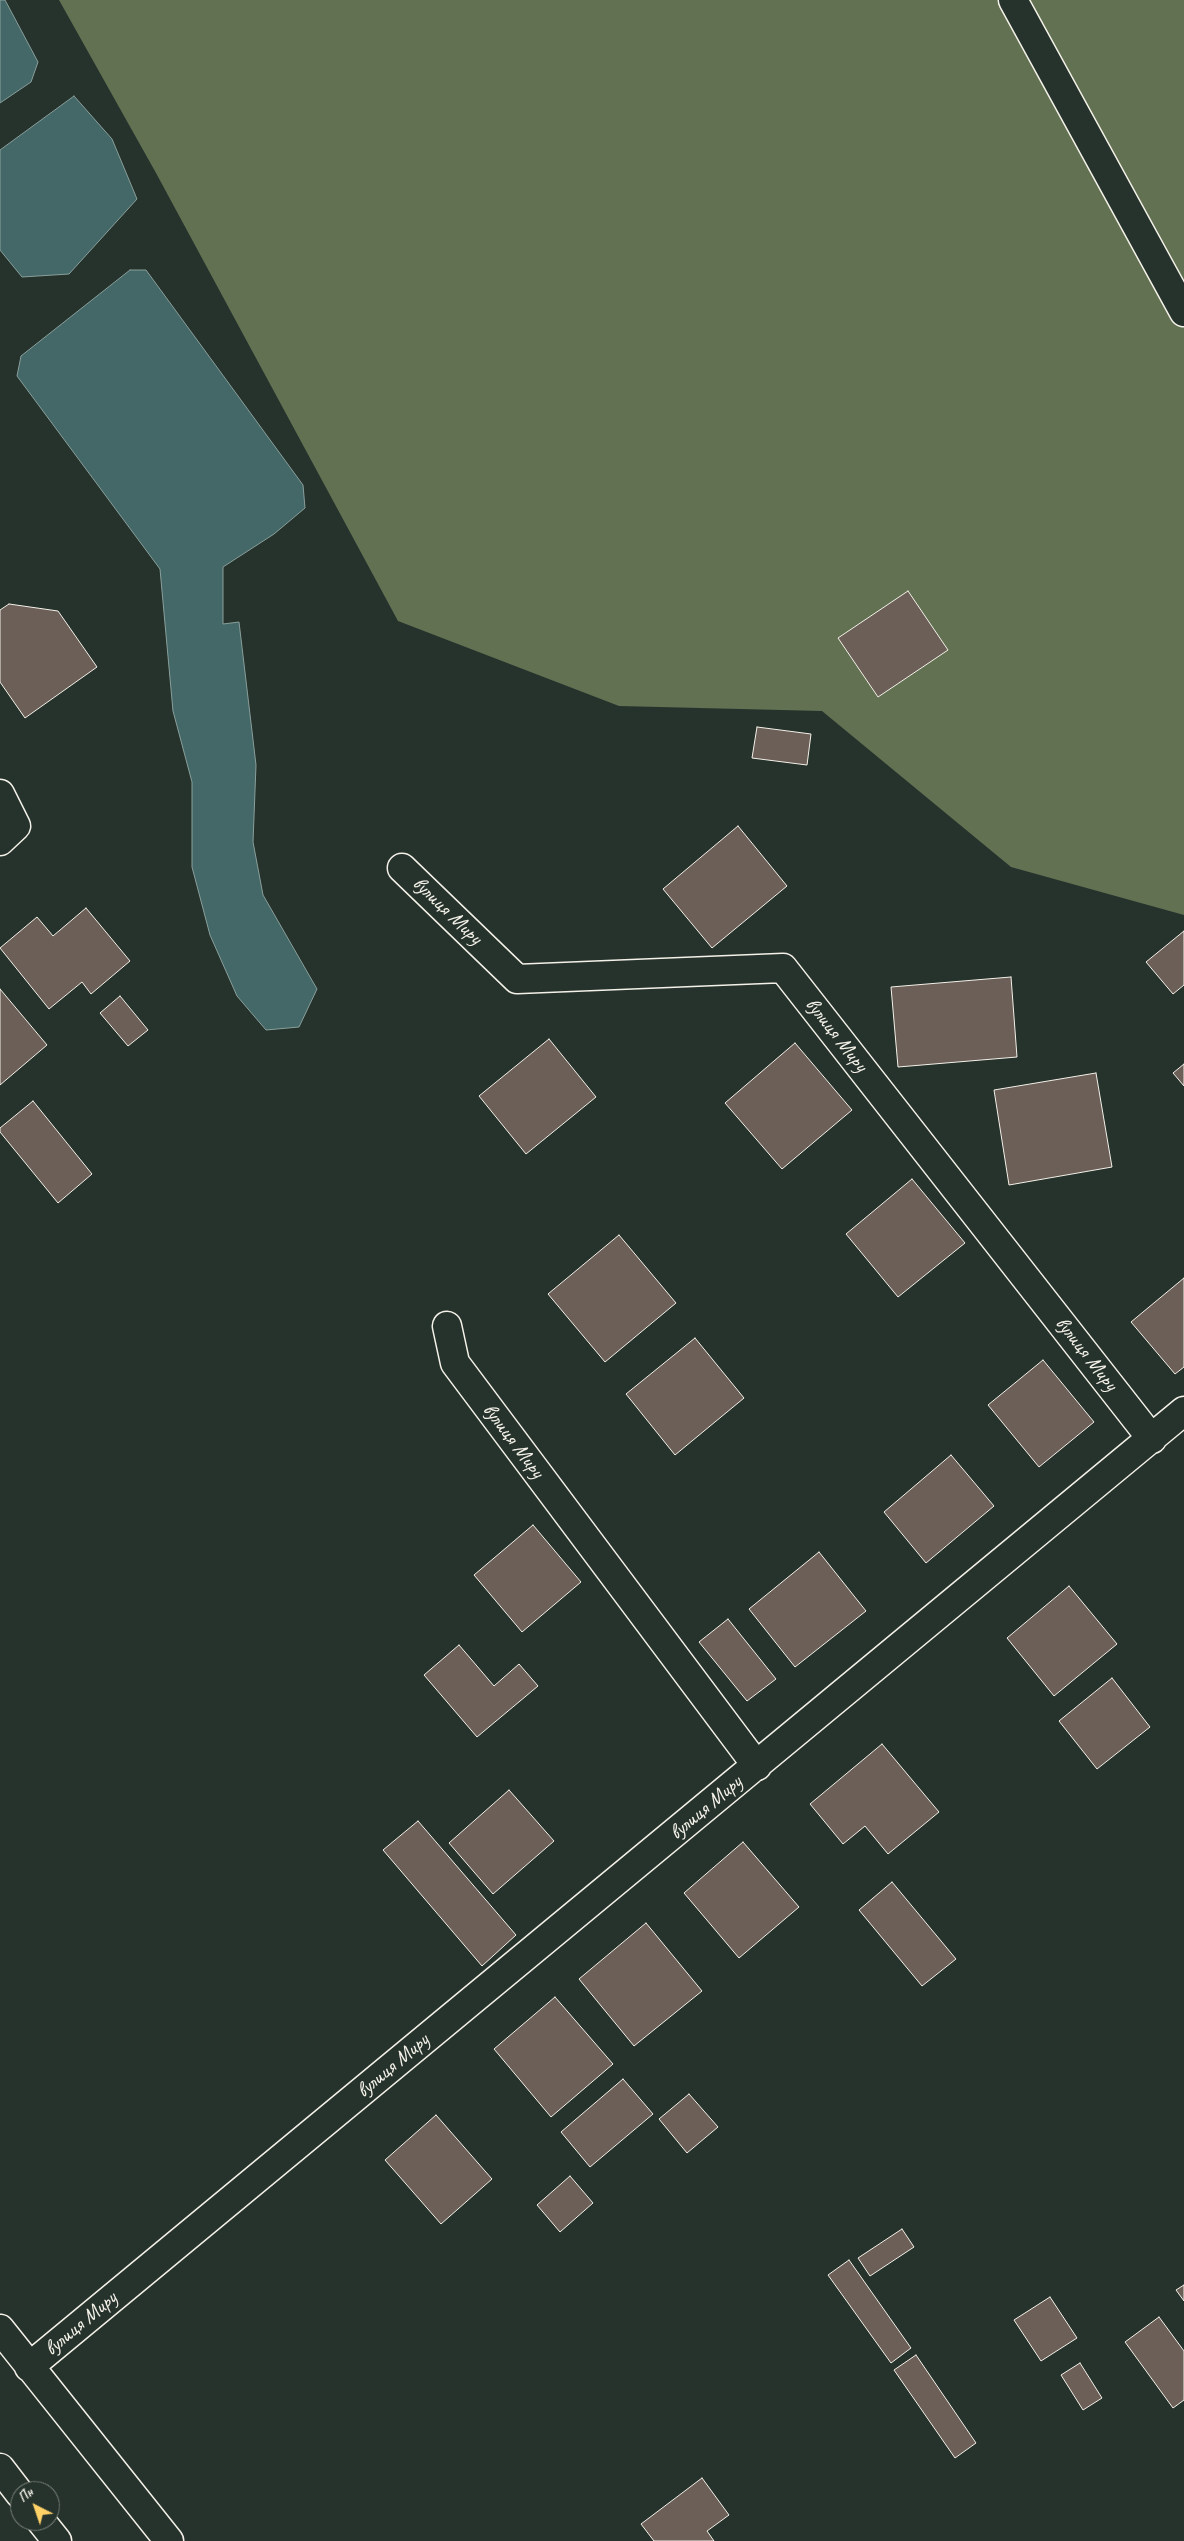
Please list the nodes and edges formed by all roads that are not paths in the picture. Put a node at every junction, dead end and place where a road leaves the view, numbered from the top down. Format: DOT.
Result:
graph roads {
  1 [pos="1013,0"];
  2 [pos="1184,312"];
  3 [pos="0,794"];
  4 [pos="0,841"];
  5 [pos="402,868"];
  6 [pos="448,1326"];
  7 [pos="1184,1411"];
  8 [pos="1152,1439"];
  9 [pos="757,1766"];
  10 [pos="0,2329"];
  11 [pos="29,2367"];
  12 [pos="0,2468"];
  13 [pos="10,2481"];
  14 [pos="49,2531"];
  15 [pos="57,2541"];
  16 [pos="169,2541"];
  1 -- 2 [label="main road"];
  3 -- 4 [label="main road"];
  5 -- 8 [label="main road, вулиця Миру"];
  6 -- 9 [label="main road, вулиця Миру"];
  7 -- 8 [label="main road, вулиця Миру"];
  8 -- 9 [label="main road, вулиця Миру"];
  9 -- 11 [label="main road, вулиця Миру"];
  10 -- 11 [label="main road"];
  11 -- 16 [label="main road"];
  12 -- 13 [label="main road"];
  14 -- 15 [label="main road"];
}
